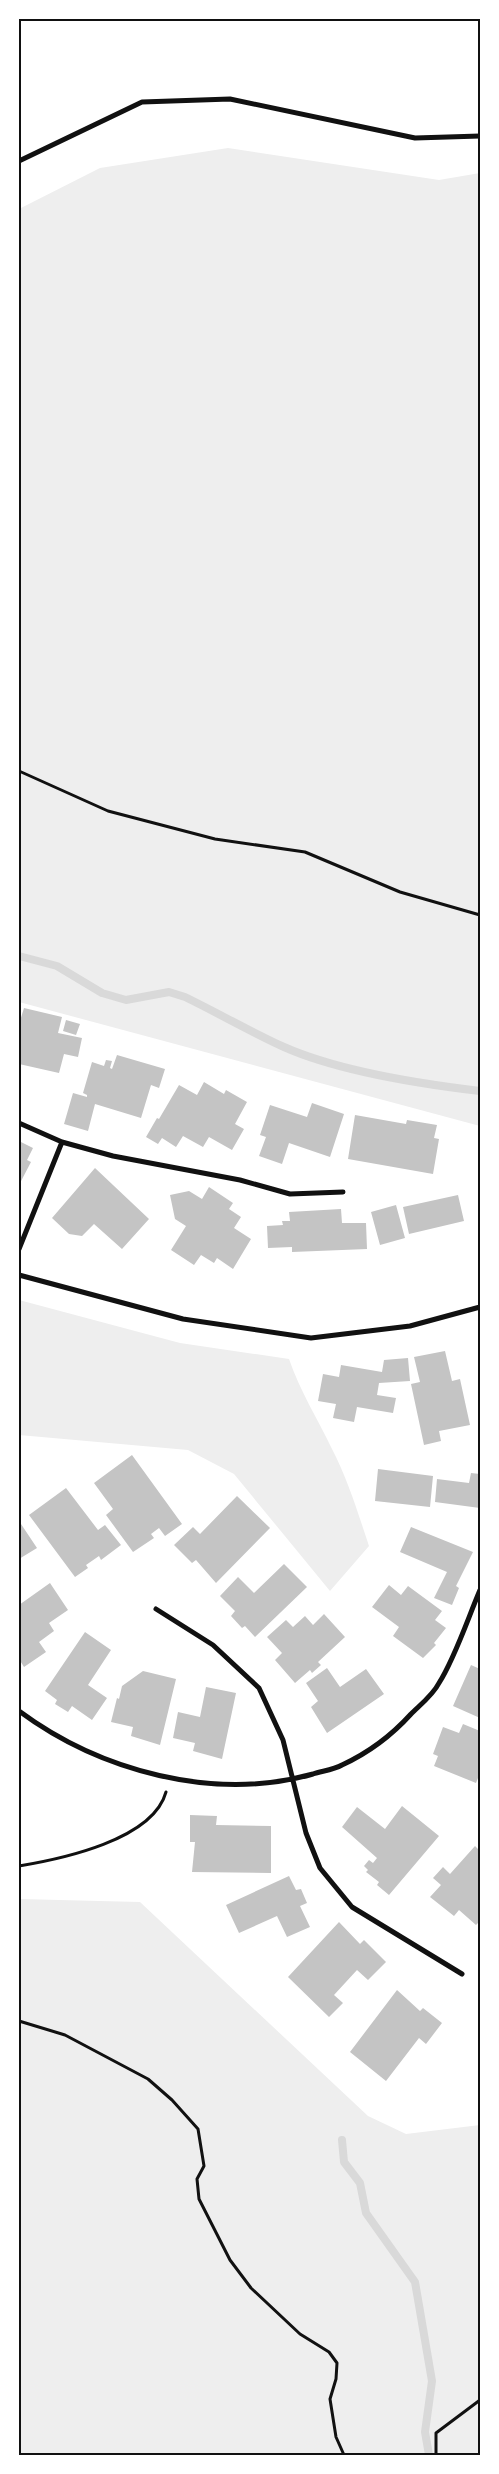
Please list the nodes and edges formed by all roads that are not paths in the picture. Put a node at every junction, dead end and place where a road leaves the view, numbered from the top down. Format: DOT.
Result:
graph roads {
  1 [pos="480,136"];
  2 [pos="19,161"];
  3 [pos="19,1123"];
  4 [pos="62,1142"];
  5 [pos="343,1192"];
  6 [pos="19,1249"];
  7 [pos="19,1275"];
  8 [pos="480,1307"];
  9 [pos="480,1590"];
  10 [pos="156,1609"];
  11 [pos="19,1710"];
  12 [pos="294,1779"];
  13 [pos="462,1974"];
  1 -- 2 [label="street"];
  3 -- 4 [label="street"];
  4 -- 5 [label="street"];
  4 -- 6 [label="street"];
  7 -- 8 [label="street"];
  9 -- 12 [label="street"];
  10 -- 12 [label="street"];
  11 -- 12 [label="street"];
  12 -- 13 [label="street"];
}
